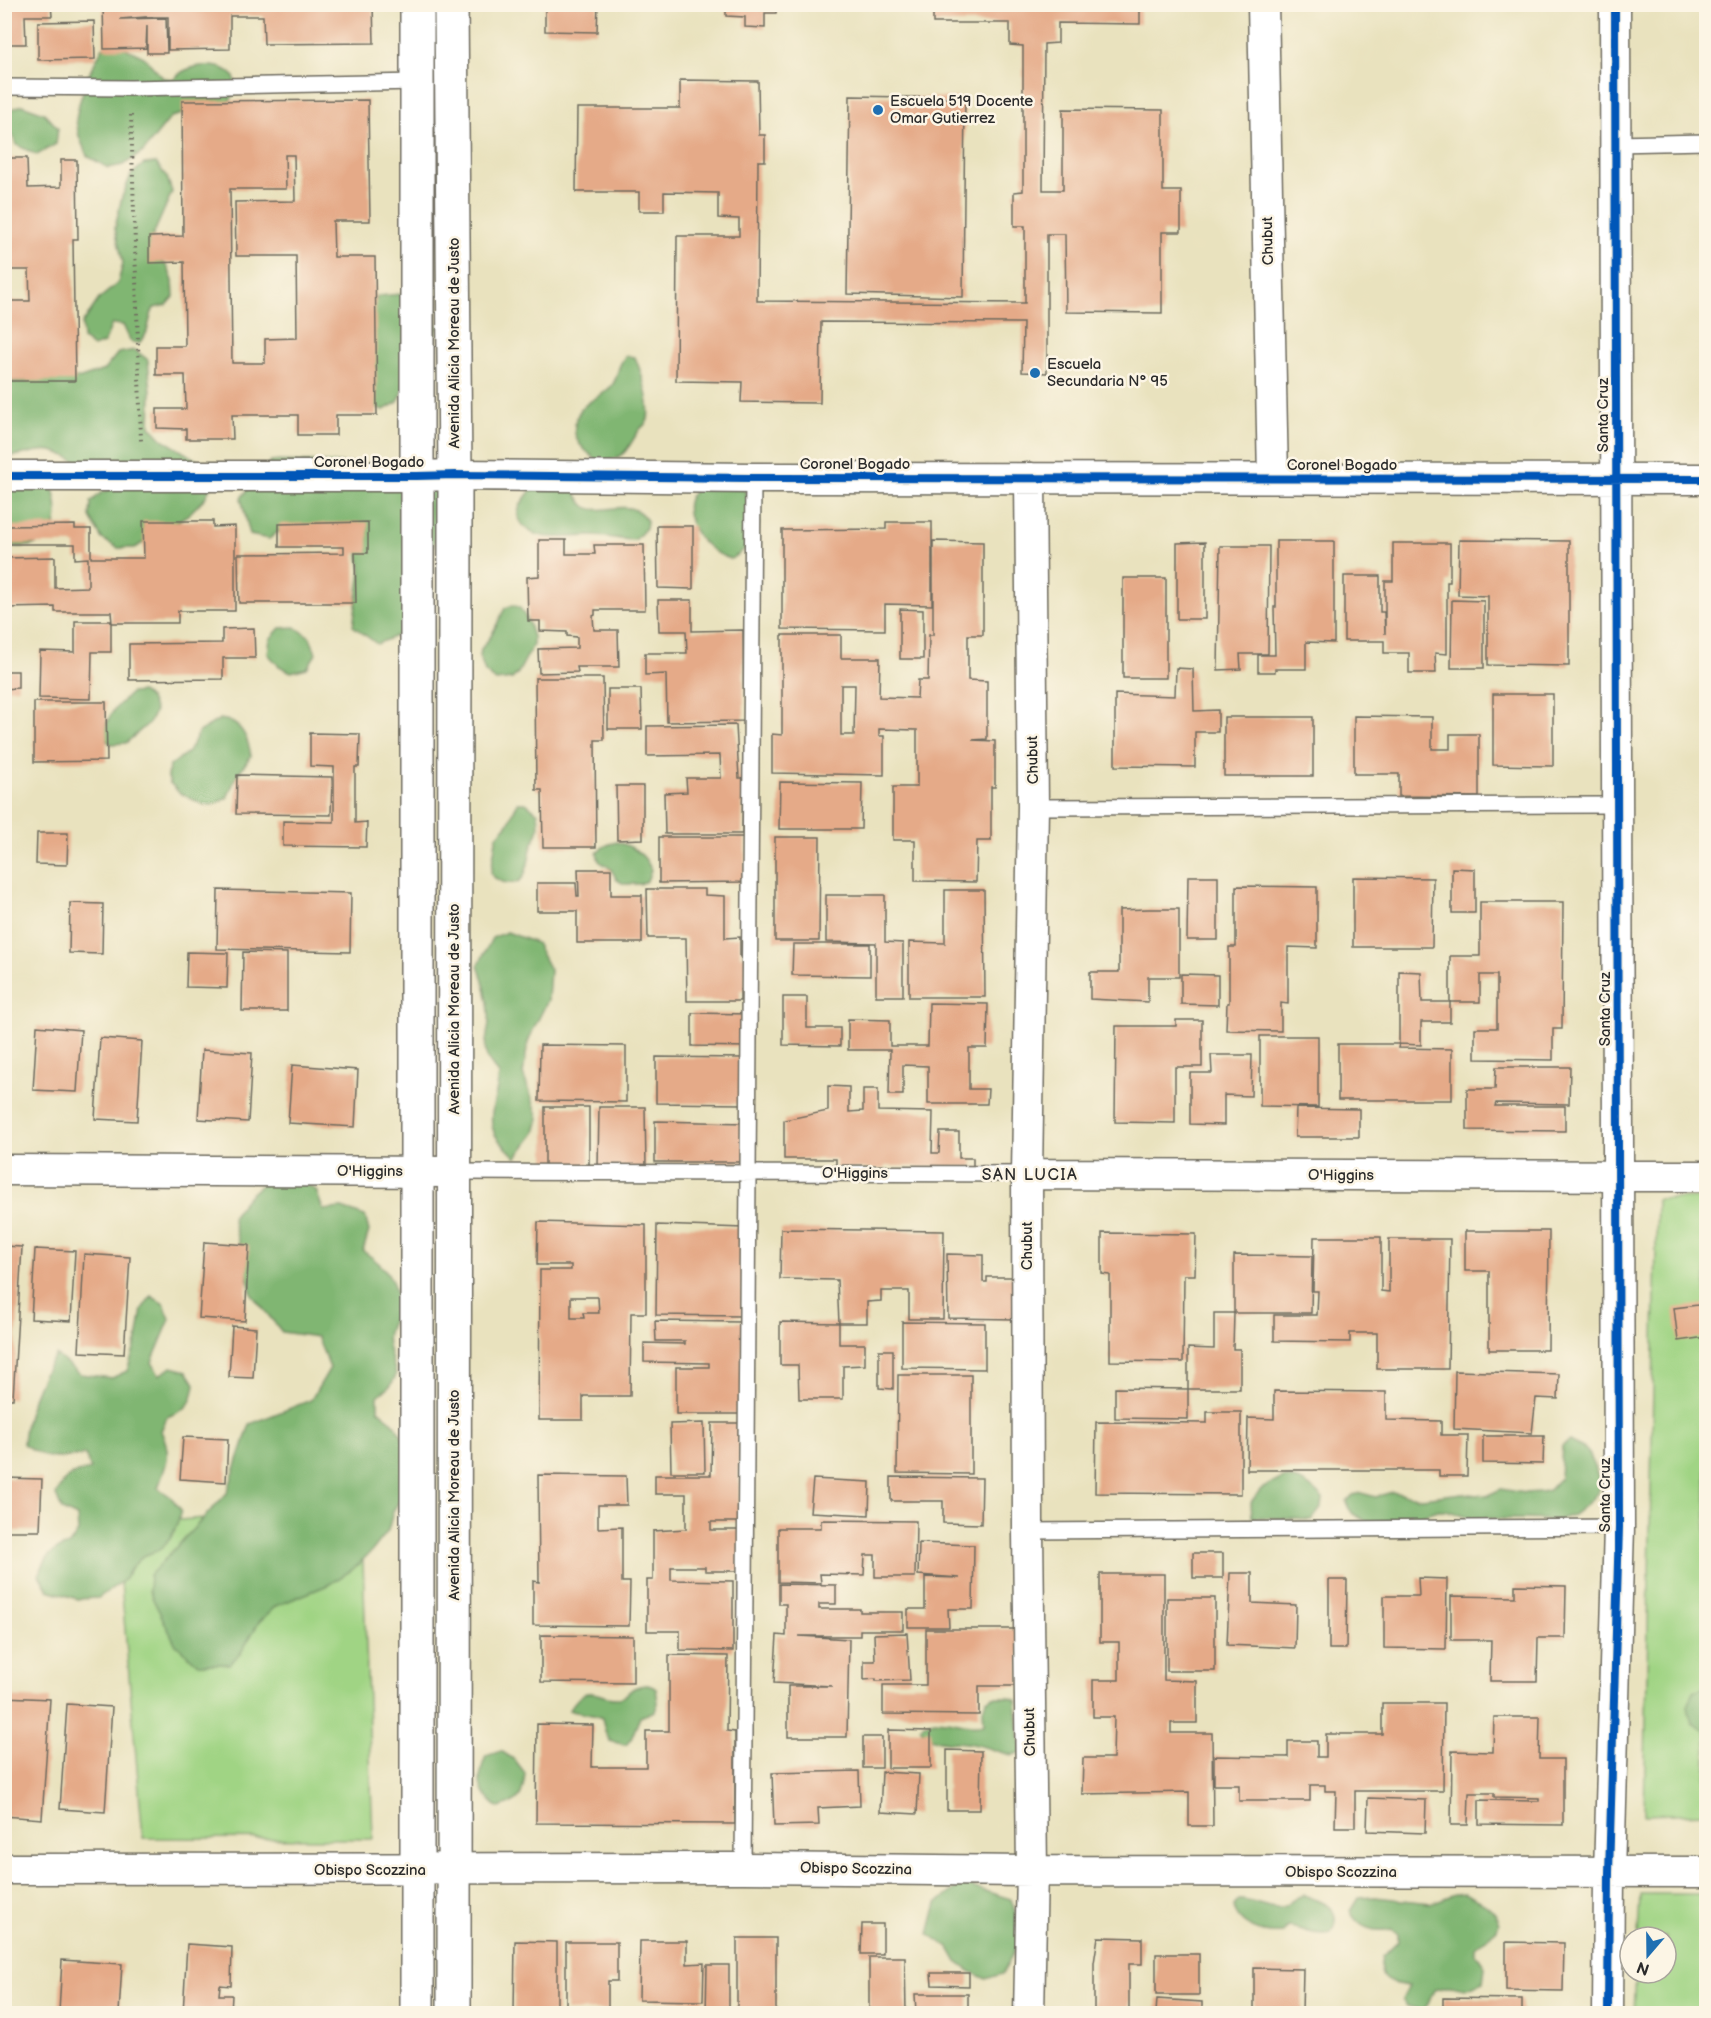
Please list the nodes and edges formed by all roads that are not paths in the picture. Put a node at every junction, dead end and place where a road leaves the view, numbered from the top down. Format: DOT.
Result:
graph roads {
  1 [pos="417,4"];
  2 [pos="451,4"];
  3 [pos="1263,4"];
  4 [pos="1616,4"];
  5 [pos="417,82"];
  6 [pos="4,87"];
  7 [pos="1707,142"];
  8 [pos="1616,144"];
  9 [pos="455,475"];
  10 [pos="4,476"];
  11 [pos="417,476"];
  12 [pos="753,478"];
  13 [pos="1030,478"];
  14 [pos="1273,478"];
  15 [pos="1617,479"];
  16 [pos="1707,479"];
  17 [pos="1618,805"];
  18 [pos="1033,807"];
  19 [pos="4,1170"];
  20 [pos="416,1171"];
  21 [pos="454,1172"];
  22 [pos="747,1173"];
  23 [pos="1027,1174"];
  24 [pos="1619,1176"];
  25 [pos="1707,1176"];
  26 [pos="1619,1527"];
  27 [pos="1028,1531"];
  28 [pos="742,1868"];
  29 [pos="4,1869"];
  30 [pos="417,1870"];
  31 [pos="454,1870"];
  32 [pos="1032,1871"];
  33 [pos="1707,1872"];
  34 [pos="1609,1873"];
  35 [pos="417,2013"];
  36 [pos="453,2013"];
  37 [pos="1029,2013"];
  38 [pos="1608,2013"];
  1 -- 5 [label="main road"];
  2 -- 9 [label="main road, Avenida Alicia Moreau de Justo"];
  3 -- 14 [label="street, Chubut"];
  4 -- 8 [label="street, Santa Cruz"];
  5 -- 6 [label="lane"];
  5 -- 11 [label="main road"];
  7 -- 8 [label="lane"];
  8 -- 15 [label="street, Santa Cruz"];
  9 -- 11 [label="street, Coronel Bogado"];
  9 -- 12 [label="street, Coronel Bogado"];
  9 -- 21 [label="main road, Avenida Alicia Moreau de Justo"];
  10 -- 11 [label="street, Coronel Bogado"];
  11 -- 20 [label="main road"];
  12 -- 13 [label="street, Coronel Bogado"];
  12 -- 22 [label="lane"];
  13 -- 14 [label="street, Coronel Bogado"];
  13 -- 18 [label="street, Chubut"];
  14 -- 15 [label="street, Coronel Bogado"];
  15 -- 16 [label="street, Coronel Bogado"];
  15 -- 17 [label="street, Santa Cruz"];
  17 -- 18 [label="lane"];
  17 -- 24 [label="street, Santa Cruz"];
  18 -- 23 [label="street, Chubut"];
  19 -- 20 [label="street, O'Higgins"];
  20 -- 21 [label="street, O'Higgins"];
  20 -- 30 [label="main road"];
  21 -- 22 [label="lane, O'Higgins"];
  21 -- 31 [label="main road, Avenida Alicia Moreau de Justo"];
  22 -- 23 [label="lane, O'Higgins"];
  22 -- 28 [label="lane"];
  23 -- 24 [label="street, O'Higgins"];
  23 -- 27 [label="street, Chubut"];
  24 -- 25 [label="street, O'Higgins"];
  24 -- 26 [label="street, Santa Cruz"];
  26 -- 27 [label="lane"];
  26 -- 34 [label="street, Santa Cruz"];
  27 -- 32 [label="street, Chubut"];
  28 -- 31 [label="street, Obispo Scozzina"];
  28 -- 32 [label="street, Obispo Scozzina"];
  29 -- 30 [label="street, Obispo Scozzina"];
  30 -- 31 [label="street, Obispo Scozzina"];
  30 -- 35 [label="main road"];
  31 -- 36 [label="main road, Avenida Alicia Moreau de Justo"];
  32 -- 34 [label="street, Obispo Scozzina"];
  32 -- 37 [label="street, Chubut"];
  33 -- 34 [label="street, Obispo Scozzina"];
  34 -- 38 [label="street, Santa Cruz"];
}
